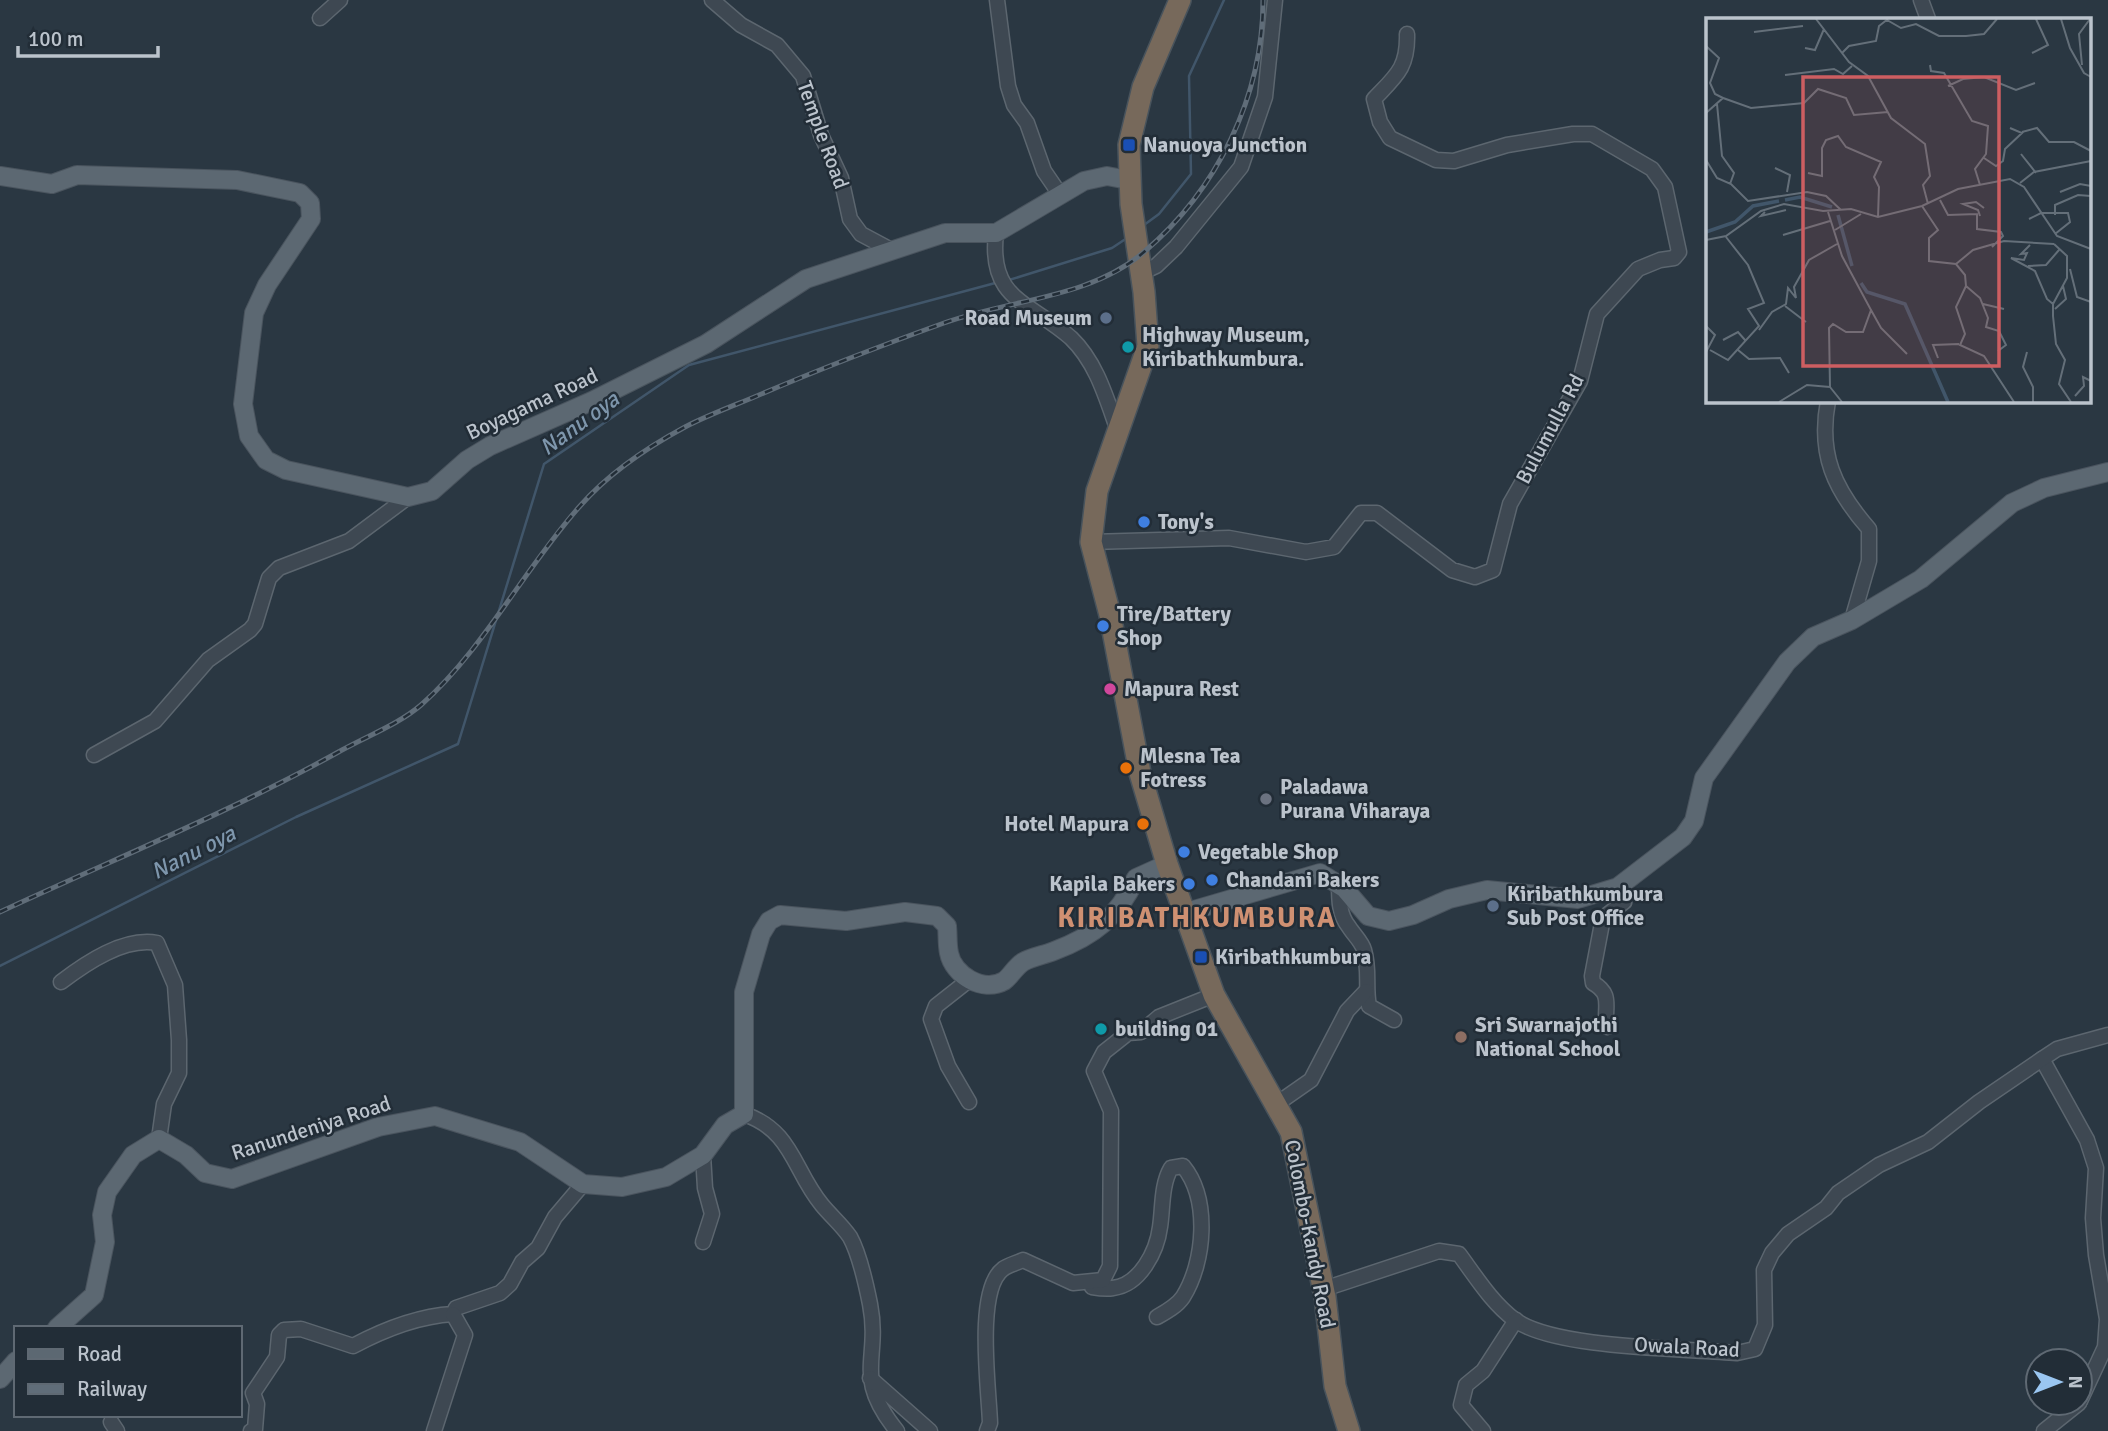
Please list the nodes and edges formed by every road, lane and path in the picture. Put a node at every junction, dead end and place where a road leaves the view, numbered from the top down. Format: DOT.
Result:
graph roads {
  1 [pos="340,0"];
  2 [pos="712,0"];
  3 [pos="997,0"];
  4 [pos="1180,0"];
  5 [pos="1275,0"];
  6 [pos="1922,0"];
  7 [pos="320,18"];
  8 [pos="1928,18"];
  9 [pos="1407,34"];
  10 [pos="0,176"];
  11 [pos="1128,180"];
  12 [pos="1059,193"];
  13 [pos="996,233"];
  14 [pos="891,250"];
  15 [pos="1141,274"];
  16 [pos="1828,402"];
  17 [pos="1117,428"];
  18 [pos="2108,472"];
  19 [pos="408,497"];
  20 [pos="1091,542"];
  21 [pos="1852,620"];
  22 [pos="94,755"];
  23 [pos="1167,864"];
  24 [pos="1618,887"];
  25 [pos="1345,890"];
  26 [pos="1187,912"];
  27 [pos="969,980"];
  28 [pos="61,982"];
  29 [pos="1214,995"];
  30 [pos="1363,995"];
  31 [pos="1394,1020"];
  32 [pos="1607,1027"];
  33 [pos="2108,1035"];
  34 [pos="2042,1059"];
  35 [pos="969,1102"];
  36 [pos="1278,1103"];
  37 [pos="744,1114"];
  38 [pos="159,1139"];
  39 [pos="703,1155"];
  40 [pos="583,1184"];
  41 [pos="703,1242"];
  42 [pos="1073,1283"];
  43 [pos="1324,1289"];
  44 [pos="453,1314"];
  45 [pos="1157,1317"];
  46 [pos="1516,1320"];
  47 [pos="59,1326"];
  48 [pos="14,1363"];
  49 [pos="2094,1371"];
  50 [pos="869,1377"];
  51 [pos="0,1379"];
  52 [pos="2061,1417"];
  53 [pos="251,1431"];
  54 [pos="434,1431"];
  55 [pos="897,1431"];
  56 [pos="930,1431"];
  57 [pos="987,1431"];
  58 [pos="1349,1431"];
  59 [pos="1483,1431"];
  60 [pos="2044,1431"];
  1 -- 7 [label="street"];
  2 -- 14 [label="street, Temple Road"];
  3 -- 12 [label="street"];
  4 -- 11 [label="highway, Colombo-Kandy Road"];
  5 -- 15 [label="street"];
  6 -- 8 [label="street"];
  9 -- 20 [label="street, Bulumulla Rd"];
  10 -- 19 [label="main road"];
  11 -- 12 [label="main road, Boyagama Road"];
  11 -- 15 [label="highway, Colombo-Kandy Road"];
  12 -- 13 [label="main road, Boyagama Road"];
  13 -- 14 [label="main road, Boyagama Road"];
  13 -- 17 [label="street"];
  14 -- 19 [label="main road, Boyagama Road"];
  15 -- 17 [label="highway, Colombo-Kandy Road"];
  16 -- 21 [label="street"];
  17 -- 20 [label="highway, Colombo-Kandy Road"];
  18 -- 21 [label="main road"];
  19 -- 22 [label="street"];
  20 -- 23 [label="highway, Colombo-Kandy Road"];
  21 -- 24 [label="main road"];
  23 -- 26 [label="highway, Colombo-Kandy Road"];
  23 -- 27 [label="main road"];
  24 -- 25 [label="main road"];
  24 -- 32 [label="street"];
  25 -- 26 [label="main road"];
  25 -- 30 [label="street"];
  26 -- 29 [label="highway, Colombo-Kandy Road"];
  27 -- 35 [label="street"];
  27 -- 37 [label="main road"];
  28 -- 38 [label="street"];
  29 -- 36 [label="highway, Colombo-Kandy Road"];
  29 -- 42 [label="street"];
  30 -- 31 [label="street"];
  30 -- 36 [label="street"];
  33 -- 34 [label="street, Owala Road"];
  34 -- 46 [label="street, Owala Road"];
  34 -- 49 [label="street"];
  36 -- 43 [label="highway, Colombo-Kandy Road"];
  37 -- 39 [label="main road, Ranundeniya Road"];
  37 -- 50 [label="street"];
  38 -- 40 [label="main road, Ranundeniya Road"];
  38 -- 47 [label="main road"];
  39 -- 40 [label="main road, Ranundeniya Road"];
  39 -- 41 [label="street"];
  40 -- 44 [label="street"];
  42 -- 45 [label="street"];
  42 -- 57 [label="street"];
  43 -- 46 [label="street, Owala Road"];
  43 -- 58 [label="highway, Colombo-Kandy Road"];
  44 -- 53 [label="street"];
  44 -- 54 [label="street"];
  46 -- 59 [label="street"];
  48 -- 51 [label="main road"];
  50 -- 55 [label="street"];
  50 -- 56 [label="street"];
  52 -- 60 [label="street"];
}
